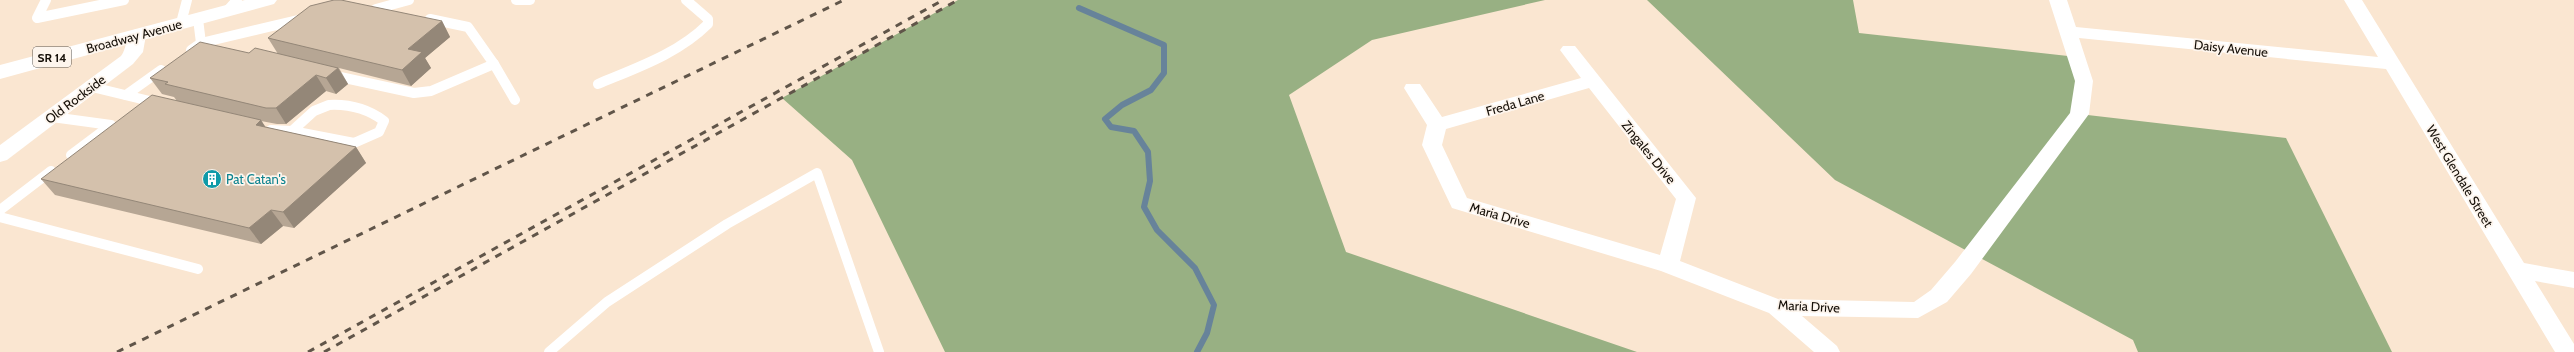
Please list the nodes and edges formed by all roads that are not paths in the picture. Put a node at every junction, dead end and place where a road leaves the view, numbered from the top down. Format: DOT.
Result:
graph roads {
  1 [pos="46,0"];
  2 [pos="124,0"];
  3 [pos="187,0"];
  4 [pos="267,0"];
  5 [pos="409,0"];
  6 [pos="516,0"];
  7 [pos="530,0"];
  8 [pos="686,0"];
  9 [pos="2058,0"];
  10 [pos="2353,0"];
  11 [pos="232,5"];
  12 [pos="399,13"];
  13 [pos="314,16"];
  14 [pos="422,18"];
  15 [pos="190,21"];
  16 [pos="2070,32"];
  17 [pos="137,35"];
  18 [pos="201,43"];
  19 [pos="223,48"];
  20 [pos="1570,50"];
  21 [pos="182,56"];
  22 [pos="494,64"];
  23 [pos="2393,64"];
  24 [pos="170,65"];
  25 [pos="0,72"];
  26 [pos="322,72"];
  27 [pos="1592,82"];
  28 [pos="598,84"];
  29 [pos="92,87"];
  30 [pos="1413,88"];
  31 [pos="126,95"];
  32 [pos="515,100"];
  33 [pos="171,106"];
  34 [pos="52,117"];
  35 [pos="1437,125"];
  36 [pos="261,128"];
  37 [pos="292,131"];
  38 [pos="0,155"];
  39 [pos="0,210"];
  40 [pos="0,216"];
  41 [pos="1668,265"];
  42 [pos="198,269"];
  43 [pos="2517,270"];
  44 [pos="2574,280"];
  45 [pos="1777,307"];
  46 [pos="549,352"];
  47 [pos="879,352"];
  48 [pos="1829,352"];
  49 [pos="2567,352"];
  1 -- 2 [label="lane"];
  3 -- 15 [label="lane"];
  4 -- 11 [label="main road, Broadway Avenue / SR 14"];
  5 -- 12 [label="lane"];
  6 -- 7 [label="lane"];
  8 -- 28 [label="lane"];
  9 -- 16 [label="street, Maria Drive"];
  10 -- 23 [label="street, West Glendale Street"];
  11 -- 15 [label="main road, Broadway Avenue / SR 14"];
  13 -- 18 [label="lane"];
  14 -- 22 [label="lane"];
  15 -- 17 [label="main road, Broadway Avenue / SR 14"];
  15 -- 18 [label="lane"];
  16 -- 23 [label="street, Daisy Avenue"];
  16 -- 45 [label="street, Maria Drive"];
  17 -- 25 [label="main road, Broadway Avenue / SR 14"];
  17 -- 29 [label="street, Old Rockside"];
  18 -- 19 [label="lane"];
  18 -- 21 [label="lane"];
  20 -- 27 [label="street, Zingales Drive"];
  22 -- 26 [label="lane"];
  22 -- 32 [label="lane"];
  23 -- 43 [label="street, West Glendale Street"];
  24 -- 31 [label="lane"];
  27 -- 35 [label="street, Freda Lane"];
  27 -- 41 [label="street, Zingales Drive"];
  29 -- 31 [label="lane"];
  29 -- 34 [label="street, Old Rockside"];
  30 -- 35 [label="street"];
  31 -- 33 [label="lane"];
  34 -- 38 [label="street, Old Rockside"];
  34 -- 39 [label="lane"];
  35 -- 41 [label="street, Maria Drive"];
  36 -- 37 [label="lane"];
  37 -- 37 [label="lane"];
  40 -- 42 [label="lane"];
  41 -- 45 [label="street, Maria Drive"];
  43 -- 44 [label="street"];
  43 -- 49 [label="street, West Glendale Street"];
  45 -- 48 [label="street"];
  46 -- 47 [label="lane"];
}
